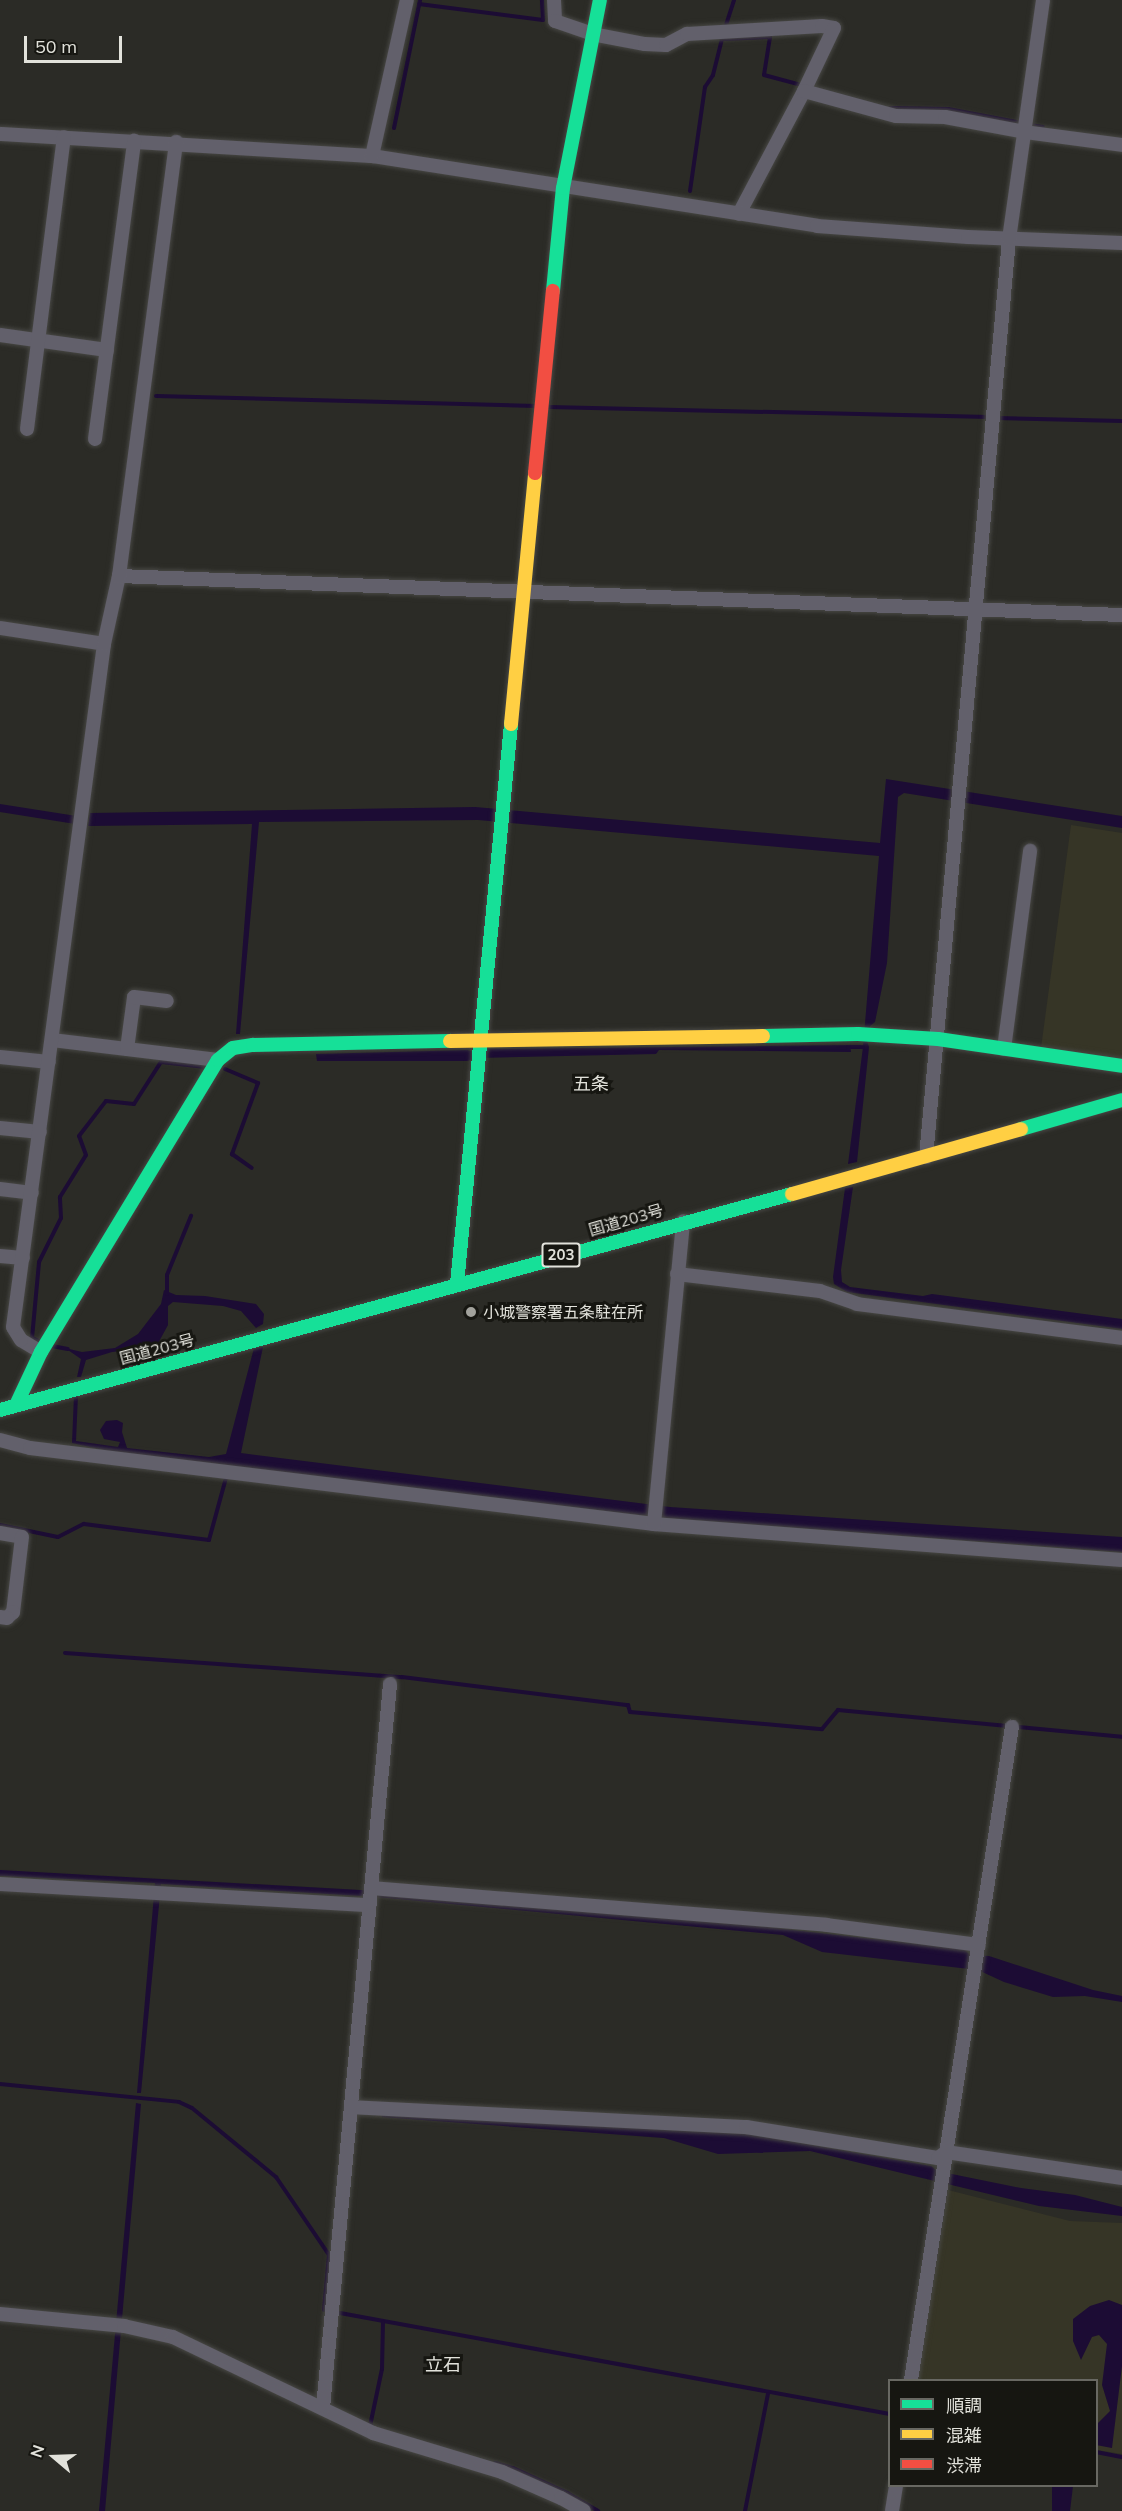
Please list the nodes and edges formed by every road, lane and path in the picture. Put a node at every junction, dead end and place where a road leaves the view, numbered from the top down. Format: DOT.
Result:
graph roads {
  1 [pos="407,0"];
  2 [pos="554,0"];
  3 [pos="600,0"];
  4 [pos="1043,0"];
  5 [pos="592,34"];
  6 [pos="806,87"];
  7 [pos="1025,132"];
  8 [pos="0,134"];
  9 [pos="64,137"];
  10 [pos="134,141"];
  11 [pos="176,142"];
  12 [pos="1122,145"];
  13 [pos="372,156"];
  14 [pos="563,188"];
  15 [pos="739,214"];
  16 [pos="1009,239"];
  17 [pos="1122,243"];
  18 [pos="0,335"];
  19 [pos="38,340"];
  20 [pos="107,350"];
  21 [pos="27,429"];
  22 [pos="95,439"];
  23 [pos="119,576"];
  24 [pos="523,593"];
  25 [pos="975,610"];
  26 [pos="1122,615"];
  27 [pos="0,628"];
  28 [pos="104,644"];
  29 [pos="1030,851"];
  30 [pos="167,1001"];
  31 [pos="938,1039"];
  32 [pos="52,1040"];
  33 [pos="480,1042"];
  34 [pos="127,1049"];
  35 [pos="1004,1049"];
  36 [pos="0,1057"];
  37 [pos="218,1060"];
  38 [pos="49,1062"];
  39 [pos="1122,1066"];
  40 [pos="1122,1100"];
  41 [pos="0,1128"];
  42 [pos="40,1132"];
  43 [pos="926,1157"];
  44 [pos="0,1189"];
  45 [pos="32,1193"];
  46 [pos="683,1221"];
  47 [pos="0,1256"];
  48 [pos="22,1258"];
  49 [pos="677,1274"];
  50 [pos="457,1284"];
  51 [pos="6,1326"];
  52 [pos="1122,1338"];
  53 [pos="41,1352"];
  54 [pos="17,1403"];
  55 [pos="0,1410"];
  56 [pos="0,1440"];
  57 [pos="654,1524"];
  58 [pos="0,1533"];
  59 [pos="1122,1560"];
  60 [pos="0,1617"];
  61 [pos="390,1684"];
  62 [pos="1012,1727"];
  63 [pos="0,1884"];
  64 [pos="371,1888"];
  65 [pos="369,1905"];
  66 [pos="979,1949"];
  67 [pos="351,2107"];
  68 [pos="946,2152"];
  69 [pos="1122,2178"];
  70 [pos="0,2313"];
  71 [pos="911,2379"];
  72 [pos="323,2408"];
  73 [pos="896,2487"];
  74 [pos="584,2511"];
  75 [pos="892,2511"];
  1 -- 13 [label="street"];
  2 -- 5 [label="street"];
  3 -- 5 [label="main road"];
  4 -- 7 [label="street"];
  5 -- 6 [label="street"];
  5 -- 14 [label="main road"];
  6 -- 7 [label="street"];
  6 -- 15 [label="street"];
  7 -- 12 [label="street"];
  7 -- 16 [label="street"];
  8 -- 9 [label="street"];
  9 -- 10 [label="street"];
  9 -- 19 [label="street"];
  10 -- 11 [label="street"];
  10 -- 20 [label="street"];
  11 -- 13 [label="street"];
  11 -- 23 [label="street"];
  13 -- 14 [label="street"];
  14 -- 15 [label="street"];
  14 -- 24 [label="main road"];
  15 -- 16 [label="street"];
  16 -- 17 [label="street"];
  16 -- 25 [label="street"];
  18 -- 19 [label="street"];
  19 -- 20 [label="street"];
  19 -- 21 [label="street"];
  20 -- 22 [label="street"];
  23 -- 24 [label="street"];
  23 -- 28 [label="street"];
  24 -- 25 [label="street"];
  24 -- 33 [label="main road"];
  25 -- 26 [label="street"];
  25 -- 31 [label="street"];
  27 -- 28 [label="street"];
  28 -- 32 [label="street"];
  29 -- 35 [label="street"];
  30 -- 34 [label="street"];
  31 -- 33 [label="main road"];
  31 -- 35 [label="main road"];
  31 -- 43 [label="street"];
  32 -- 34 [label="street"];
  32 -- 38 [label="street"];
  33 -- 37 [label="main road"];
  33 -- 50 [label="main road"];
  34 -- 37 [label="street"];
  35 -- 39 [label="main road"];
  36 -- 38 [label="street"];
  37 -- 53 [label="main road"];
  38 -- 42 [label="street"];
  40 -- 43 [label="main road, 国道203号 / 203"];
  41 -- 42 [label="street"];
  42 -- 45 [label="street"];
  43 -- 46 [label="main road, 国道203号 / 203"];
  44 -- 45 [label="street"];
  45 -- 48 [label="street"];
  46 -- 49 [label="street"];
  46 -- 50 [label="main road, 国道203号 / 203"];
  47 -- 48 [label="street"];
  48 -- 51 [label="street"];
  49 -- 52 [label="street"];
  49 -- 57 [label="street"];
  50 -- 54 [label="main road, 国道203号 / 203"];
  51 -- 53 [label="street"];
  53 -- 54 [label="main road"];
  54 -- 55 [label="main road, 国道203号 / 203"];
  56 -- 57 [label="street"];
  57 -- 59 [label="street"];
  58 -- 60 [label="street"];
  61 -- 64 [label="street"];
  62 -- 66 [label="street"];
  63 -- 65 [label="street"];
  64 -- 65 [label="street"];
  64 -- 66 [label="street"];
  65 -- 67 [label="street"];
  66 -- 68 [label="street"];
  67 -- 68 [label="street"];
  67 -- 72 [label="street"];
  68 -- 69 [label="street"];
  68 -- 71 [label="street"];
  70 -- 72 [label="street"];
  72 -- 74 [label="street"];
  73 -- 75 [label="street"];
}
